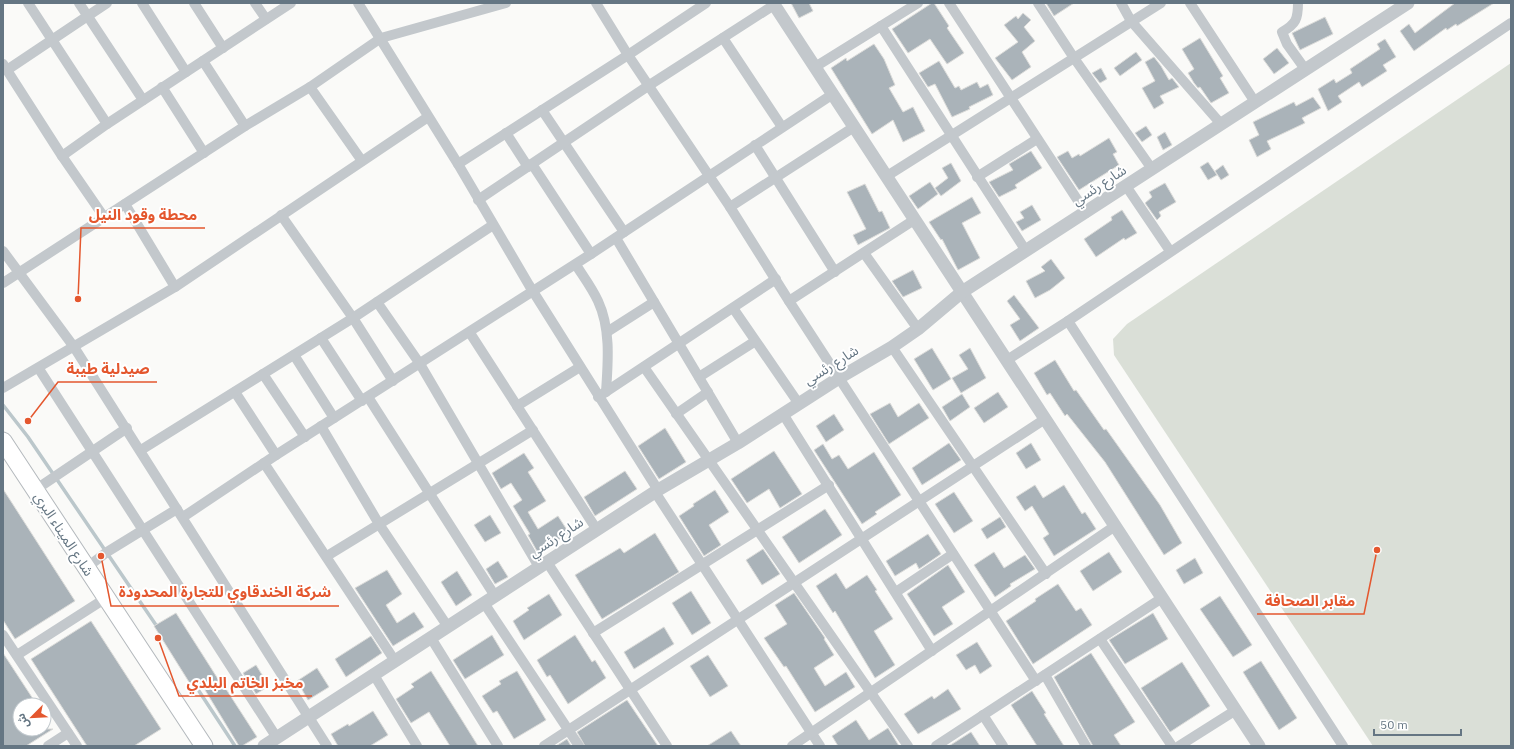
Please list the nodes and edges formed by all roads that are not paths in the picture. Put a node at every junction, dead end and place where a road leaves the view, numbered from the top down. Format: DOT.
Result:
graph roads {
  1 [pos="28,3"];
  2 [pos="79,3"];
  3 [pos="107,3"];
  4 [pos="142,3"];
  5 [pos="194,3"];
  6 [pos="255,3"];
  7 [pos="291,3"];
  8 [pos="358,3"];
  9 [pos="506,3"];
  10 [pos="596,3"];
  11 [pos="706,3"];
  12 [pos="918,3"];
  13 [pos="949,3"];
  14 [pos="1038,3"];
  15 [pos="1121,3"];
  16 [pos="1161,3"];
  17 [pos="1190,3"];
  18 [pos="1298,3"];
  19 [pos="774,4"];
  20 [pos="1401,5"];
  21 [pos="88,16"];
  22 [pos="266,19"];
  23 [pos="1132,21"];
  24 [pos="1511,23"];
  25 [pos="881,26"];
  26 [pos="381,38"];
  27 [pos="723,38"];
  28 [pos="52,40"];
  29 [pos="223,48"];
  30 [pos="628,55"];
  31 [pos="1074,58"];
  32 [pos="203,61"];
  33 [pos="5,67"];
  34 [pos="815,67"];
  35 [pos="1305,69"];
  36 [pos="186,72"];
  37 [pos="648,86"];
  38 [pos="310,87"];
  39 [pos="162,88"];
  40 [pos="833,94"];
  41 [pos="1011,98"];
  42 [pos="143,100"];
  43 [pos="1255,102"];
  44 [pos="542,110"];
  45 [pos="428,117"];
  46 [pos="107,124"];
  47 [pos="1221,124"];
  48 [pos="245,126"];
  49 [pos="782,127"];
  50 [pos="854,127"];
  51 [pos="506,133"];
  52 [pos="951,135"];
  53 [pos="1037,139"];
  54 [pos="564,142"];
  55 [pos="755,145"];
  56 [pos="204,153"];
  57 [pos="62,156"];
  58 [pos="362,161"];
  59 [pos="458,164"];
  60 [pos="530,165"];
  61 [pos="1152,169"];
  62 [pos="708,176"];
  63 [pos="887,176"];
  64 [pos="977,177"];
  65 [pos="776,178"];
  66 [pos="1126,186"];
  67 [pos="478,200"];
  68 [pos="125,204"];
  69 [pos="730,207"];
  70 [pos="1086,213"];
  71 [pos="281,215"];
  72 [pos="104,217"];
  73 [pos="914,220"];
  74 [pos="492,225"];
  75 [pos="620,235"];
  76 [pos="3,251"];
  77 [pos="1026,251"];
  78 [pos="1170,252"];
  79 [pos="864,253"];
  80 [pos="591,254"];
  81 [pos="576,265"];
  82 [pos="835,272"];
  83 [pos="18,273"];
  84 [pos="776,280"];
  85 [pos="3,283"];
  86 [pos="175,287"];
  87 [pos="533,292"];
  88 [pos="962,292"];
  89 [pos="377,302"];
  90 [pos="654,302"];
  91 [pos="789,302"];
  92 [pos="733,308"];
  93 [pos="353,318"];
  94 [pos="1068,321"];
  95 [pos="918,329"];
  96 [pos="607,332"];
  97 [pos="470,333"];
  98 [pos="322,338"];
  99 [pos="754,342"];
  100 [pos="679,344"];
  101 [pos="74,347"];
  102 [pos="892,347"];
  103 [pos="294,355"];
  104 [pos="1007,360"];
  105 [pos="420,364"];
  106 [pos="580,367"];
  107 [pos="644,367"];
  108 [pos="39,369"];
  109 [pos="263,374"];
  110 [pos="699,377"];
  111 [pos="839,378"];
  112 [pos="393,381"];
  113 [pos="3,388"];
  114 [pos="235,392"];
  115 [pos="708,392"];
  116 [pos="602,394"];
  117 [pos="365,399"];
  118 [pos="799,404"];
  119 [pos="517,406"];
  120 [pos="676,414"];
  121 [pos="783,414"];
  122 [pos="334,418"];
  123 [pos="1045,419"];
  124 [pos="321,426"];
  125 [pos="127,428"];
  126 [pos="533,430"];
  127 [pos="306,437"];
  128 [pos="3,442"];
  129 [pos="738,443"];
  130 [pos="141,450"];
  131 [pos="93,451"];
  132 [pos="276,455"];
  133 [pos="708,460"];
  134 [pos="264,463"];
  135 [pos="478,464"];
  136 [pos="973,467"];
  137 [pos="828,485"];
  138 [pos="35,490"];
  139 [pos="656,491"];
  140 [pos="429,494"];
  141 [pos="920,502"];
  142 [pos="180,513"];
  143 [pos="379,524"];
  144 [pos="1115,526"];
  145 [pos="144,530"];
  146 [pos="597,530"];
  147 [pos="758,531"];
  148 [pos="863,539"];
  149 [pos="953,554"];
  150 [pos="327,556"];
  151 [pos="543,565"];
  152 [pos="702,565"];
  153 [pos="86,568"];
  154 [pos="1046,574"];
  155 [pos="794,583"];
  156 [pos="896,592"];
  157 [pos="106,598"];
  158 [pos="1162,598"];
  159 [pos="490,600"];
  160 [pos="990,611"];
  161 [pos="738,620"];
  162 [pos="448,627"];
  163 [pos="593,633"];
  164 [pos="3,635"];
  165 [pos="431,638"];
  166 [pos="1100,639"];
  167 [pos="932,650"];
  168 [pos="17,655"];
  169 [pos="395,661"];
  170 [pos="374,675"];
  171 [pos="1040,678"];
  172 [pos="631,690"];
  173 [pos="871,693"];
  174 [pos="1236,710"];
  175 [pos="983,715"];
  176 [pos="309,717"];
  177 [pos="568,730"];
  178 [pos="68,733"];
  179 [pos="812,733"];
  180 [pos="277,738"];
  181 [pos="48,746"];
  182 [pos="76,746"];
  183 [pos="204,746"];
  184 [pos="264,746"];
  185 [pos="327,746"];
  186 [pos="417,746"];
  187 [pos="498,746"];
  188 [pos="544,746"];
  189 [pos="579,746"];
  190 [pos="667,746"];
  191 [pos="792,746"];
  192 [pos="820,746"];
  193 [pos="908,746"];
  194 [pos="936,746"];
  195 [pos="1003,746"];
  196 [pos="1086,746"];
  197 [pos="1172,746"];
  198 [pos="1179,746"];
  199 [pos="1259,746"];
  200 [pos="1343,746"];
  1 -- 28 [label="street"];
  2 -- 21 [label="street"];
  3 -- 21 [label="street"];
  4 -- 36 [label="street"];
  5 -- 29 [label="street"];
  6 -- 22 [label="street"];
  7 -- 22 [label="street"];
  8 -- 26 [label="street"];
  9 -- 26 [label="street"];
  10 -- 30 [label="street"];
  11 -- 30 [label="street"];
  12 -- 25 [label="street"];
  13 -- 41 [label="street"];
  14 -- 31 [label="street"];
  15 -- 23 [label="street"];
  16 -- 23 [label="street"];
  17 -- 43 [label="street"];
  18 -- 35 [label="street"];
  19 -- 27 [label="street"];
  19 -- 34 [label="street"];
  20 -- 35 [label="street, شارع رئسي"];
  21 -- 28 [label="street"];
  21 -- 42 [label="street"];
  22 -- 29 [label="street"];
  23 -- 31 [label="street"];
  23 -- 47 [label="street"];
  24 -- 78 [label="street"];
  25 -- 34 [label="street"];
  25 -- 52 [label="street"];
  26 -- 38 [label="street"];
  26 -- 45 [label="street"];
  27 -- 37 [label="street"];
  27 -- 49 [label="street"];
  28 -- 33 [label="street"];
  28 -- 46 [label="street"];
  29 -- 32 [label="street"];
  30 -- 37 [label="street"];
  30 -- 44 [label="street"];
  31 -- 41 [label="street"];
  31 -- 61 [label="street"];
  32 -- 36 [label="street"];
  32 -- 48 [label="street"];
  33 -- 57 [label="street"];
  34 -- 40 [label="street"];
  35 -- 43 [label="street, شارع رئسي"];
  36 -- 39 [label="street"];
  37 -- 54 [label="street"];
  37 -- 62 [label="street"];
  38 -- 48 [label="street"];
  38 -- 58 [label="street"];
  39 -- 42 [label="street"];
  39 -- 56 [label="street"];
  40 -- 49 [label="street"];
  40 -- 50 [label="street"];
  41 -- 52 [label="street"];
  41 -- 53 [label="street"];
  42 -- 46 [label="street"];
  43 -- 47 [label="street, شارع رئسي"];
  44 -- 51 [label="street"];
  44 -- 54 [label="street"];
  45 -- 58 [label="street"];
  45 -- 59 [label="street"];
  46 -- 57 [label="street"];
  47 -- 61 [label="street, شارع رئسي"];
  48 -- 56 [label="street"];
  49 -- 55 [label="street"];
  50 -- 63 [label="street"];
  50 -- 65 [label="street"];
  51 -- 59 [label="street"];
  51 -- 60 [label="street"];
  52 -- 63 [label="street"];
  52 -- 64 [label="street"];
  53 -- 64 [label="street"];
  53 -- 70 [label="street"];
  54 -- 60 [label="street"];
  54 -- 75 [label="street"];
  55 -- 62 [label="street"];
  55 -- 65 [label="street"];
  56 -- 68 [label="street"];
  57 -- 72 [label="street"];
  58 -- 71 [label="street"];
  59 -- 67 [label="street"];
  60 -- 67 [label="street"];
  60 -- 80 [label="street"];
  61 -- 66 [label="street, شارع رئسي"];
  62 -- 69 [label="street"];
  62 -- 75 [label="street"];
  63 -- 73 [label="street"];
  64 -- 77 [label="street"];
  65 -- 69 [label="street"];
  65 -- 82 [label="street"];
  66 -- 70 [label="street, شارع رئسي"];
  66 -- 78 [label="street"];
  67 -- 74 [label="street"];
  68 -- 72 [label="street"];
  68 -- 86 [label="street"];
  69 -- 84 [label="street"];
  70 -- 77 [label="street, شارع رئسي"];
  71 -- 86 [label="street"];
  71 -- 93 [label="street"];
  72 -- 83 [label="street"];
  73 -- 79 [label="street"];
  73 -- 88 [label="street"];
  74 -- 87 [label="street"];
  74 -- 89 [label="street"];
  75 -- 80 [label="street"];
  75 -- 90 [label="street"];
  76 -- 83 [label="street"];
  77 -- 88 [label="street, شارع رئسي"];
  78 -- 94 [label="street"];
  79 -- 82 [label="street"];
  79 -- 95 [label="street"];
  80 -- 81 [label="street"];
  81 -- 87 [label="street"];
  81 -- 96 [label="street"];
  82 -- 91 [label="street"];
  83 -- 85 [label="street"];
  83 -- 101 [label="street"];
  84 -- 91 [label="street"];
  84 -- 92 [label="street"];
  86 -- 101 [label="street"];
  87 -- 97 [label="street"];
  87 -- 106 [label="street"];
  88 -- 95 [label="street, شارع رئسي"];
  88 -- 104 [label="street"];
  89 -- 93 [label="street"];
  89 -- 105 [label="street"];
  90 -- 96 [label="street"];
  90 -- 100 [label="street"];
  91 -- 111 [label="street"];
  92 -- 99 [label="street"];
  92 -- 100 [label="street"];
  93 -- 98 [label="street"];
  93 -- 112 [label="street"];
  94 -- 104 [label="street"];
  94 -- 200 [label="street"];
  95 -- 102 [label="street, شارع رئسي"];
  96 -- 116 [label="street"];
  97 -- 105 [label="street"];
  97 -- 119 [label="street"];
  98 -- 103 [label="street"];
  98 -- 117 [label="street"];
  99 -- 110 [label="street"];
  99 -- 118 [label="street"];
  100 -- 107 [label="street"];
  100 -- 110 [label="street"];
  101 -- 108 [label="street"];
  101 -- 125 [label="street"];
  102 -- 111 [label="street, شارع رئسي"];
  102 -- 136 [label="street"];
  103 -- 109 [label="street"];
  103 -- 122 [label="street"];
  104 -- 123 [label="street"];
  105 -- 112 [label="street"];
  105 -- 135 [label="street"];
  106 -- 116 [label="street"];
  106 -- 119 [label="street"];
  107 -- 116 [label="street"];
  107 -- 120 [label="street"];
  108 -- 113 [label="street"];
  108 -- 131 [label="street"];
  109 -- 114 [label="street"];
  109 -- 127 [label="street"];
  110 -- 115 [label="street"];
  111 -- 118 [label="street, شارع رئسي"];
  111 -- 141 [label="street"];
  112 -- 117 [label="street"];
  114 -- 130 [label="street"];
  114 -- 132 [label="street"];
  115 -- 120 [label="street"];
  115 -- 129 [label="street"];
  116 -- 139 [label="street"];
  117 -- 122 [label="street"];
  117 -- 140 [label="street"];
  118 -- 121 [label="street, شارع رئسي"];
  119 -- 126 [label="street"];
  120 -- 133 [label="street"];
  121 -- 129 [label="street, شارع رئسي"];
  121 -- 137 [label="street"];
  122 -- 124 [label="street"];
  123 -- 136 [label="street"];
  123 -- 144 [label="street"];
  124 -- 127 [label="street"];
  124 -- 143 [label="street"];
  125 -- 130 [label="street"];
  125 -- 131 [label="street"];
  126 -- 135 [label="street"];
  126 -- 146 [label="street"];
  127 -- 132 [label="street"];
  128 -- 138 [label="highway, شارع الميناء البري"];
  129 -- 133 [label="street, شارع رئسي"];
  130 -- 142 [label="street"];
  131 -- 138 [label="street"];
  131 -- 145 [label="street"];
  132 -- 134 [label="street"];
  133 -- 139 [label="street, شارع رئسي"];
  133 -- 147 [label="street"];
  134 -- 142 [label="street"];
  134 -- 150 [label="street"];
  135 -- 140 [label="street"];
  135 -- 151 [label="street"];
  136 -- 141 [label="street"];
  136 -- 154 [label="street"];
  137 -- 147 [label="street"];
  137 -- 148 [label="street"];
  138 -- 153 [label="highway, شارع الميناء البري"];
  139 -- 146 [label="street, شارع رئسي"];
  139 -- 152 [label="street"];
  140 -- 143 [label="street"];
  140 -- 159 [label="street"];
  141 -- 148 [label="street"];
  141 -- 149 [label="street"];
  142 -- 145 [label="street"];
  142 -- 176 [label="street"];
  143 -- 150 [label="street"];
  143 -- 162 [label="street"];
  144 -- 154 [label="street"];
  144 -- 158 [label="street"];
  145 -- 153 [label="street"];
  145 -- 180 [label="street"];
  146 -- 151 [label="street, شارع رئسي"];
  147 -- 152 [label="street"];
  147 -- 155 [label="street"];
  148 -- 155 [label="street"];
  148 -- 156 [label="street"];
  149 -- 156 [label="street"];
  149 -- 160 [label="street"];
  150 -- 169 [label="street"];
  151 -- 159 [label="street, شارع رئسي"];
  151 -- 163 [label="street"];
  152 -- 161 [label="street"];
  152 -- 163 [label="street"];
  153 -- 157 [label="highway, شارع الميناء البري"];
  154 -- 160 [label="street"];
  155 -- 161 [label="street"];
  155 -- 173 [label="street"];
  156 -- 167 [label="street"];
  157 -- 168 [label="street"];
  157 -- 183 [label="highway, شارع الميناء البري"];
  158 -- 166 [label="street"];
  158 -- 174 [label="street"];
  159 -- 162 [label="street, شارع رئسي"];
  159 -- 177 [label="street"];
  160 -- 167 [label="street"];
  160 -- 171 [label="street"];
  161 -- 172 [label="street"];
  161 -- 179 [label="street"];
  162 -- 165 [label="street, شارع رئسي"];
  163 -- 172 [label="street"];
  164 -- 168 [label="street"];
  165 -- 169 [label="street, شارع رئسي"];
  165 -- 187 [label="street"];
  166 -- 171 [label="street"];
  166 -- 197 [label="street"];
  167 -- 173 [label="street"];
  168 -- 178 [label="street"];
  169 -- 170 [label="street, شارع رئسي"];
  170 -- 176 [label="street, شارع رئسي"];
  170 -- 186 [label="street"];
  171 -- 175 [label="street"];
  171 -- 196 [label="street"];
  172 -- 177 [label="street"];
  172 -- 190 [label="street"];
  173 -- 179 [label="street"];
  173 -- 193 [label="street"];
  174 -- 198 [label="street"];
  174 -- 199 [label="street"];
  175 -- 194 [label="street"];
  175 -- 195 [label="street"];
  176 -- 180 [label="street, شارع رئسي"];
  176 -- 185 [label="street"];
  177 -- 188 [label="street"];
  177 -- 189 [label="street"];
  178 -- 181 [label="street"];
  178 -- 182 [label="street"];
  179 -- 191 [label="street"];
  179 -- 192 [label="street"];
  180 -- 184 [label="street, شارع رئسي"];
}
